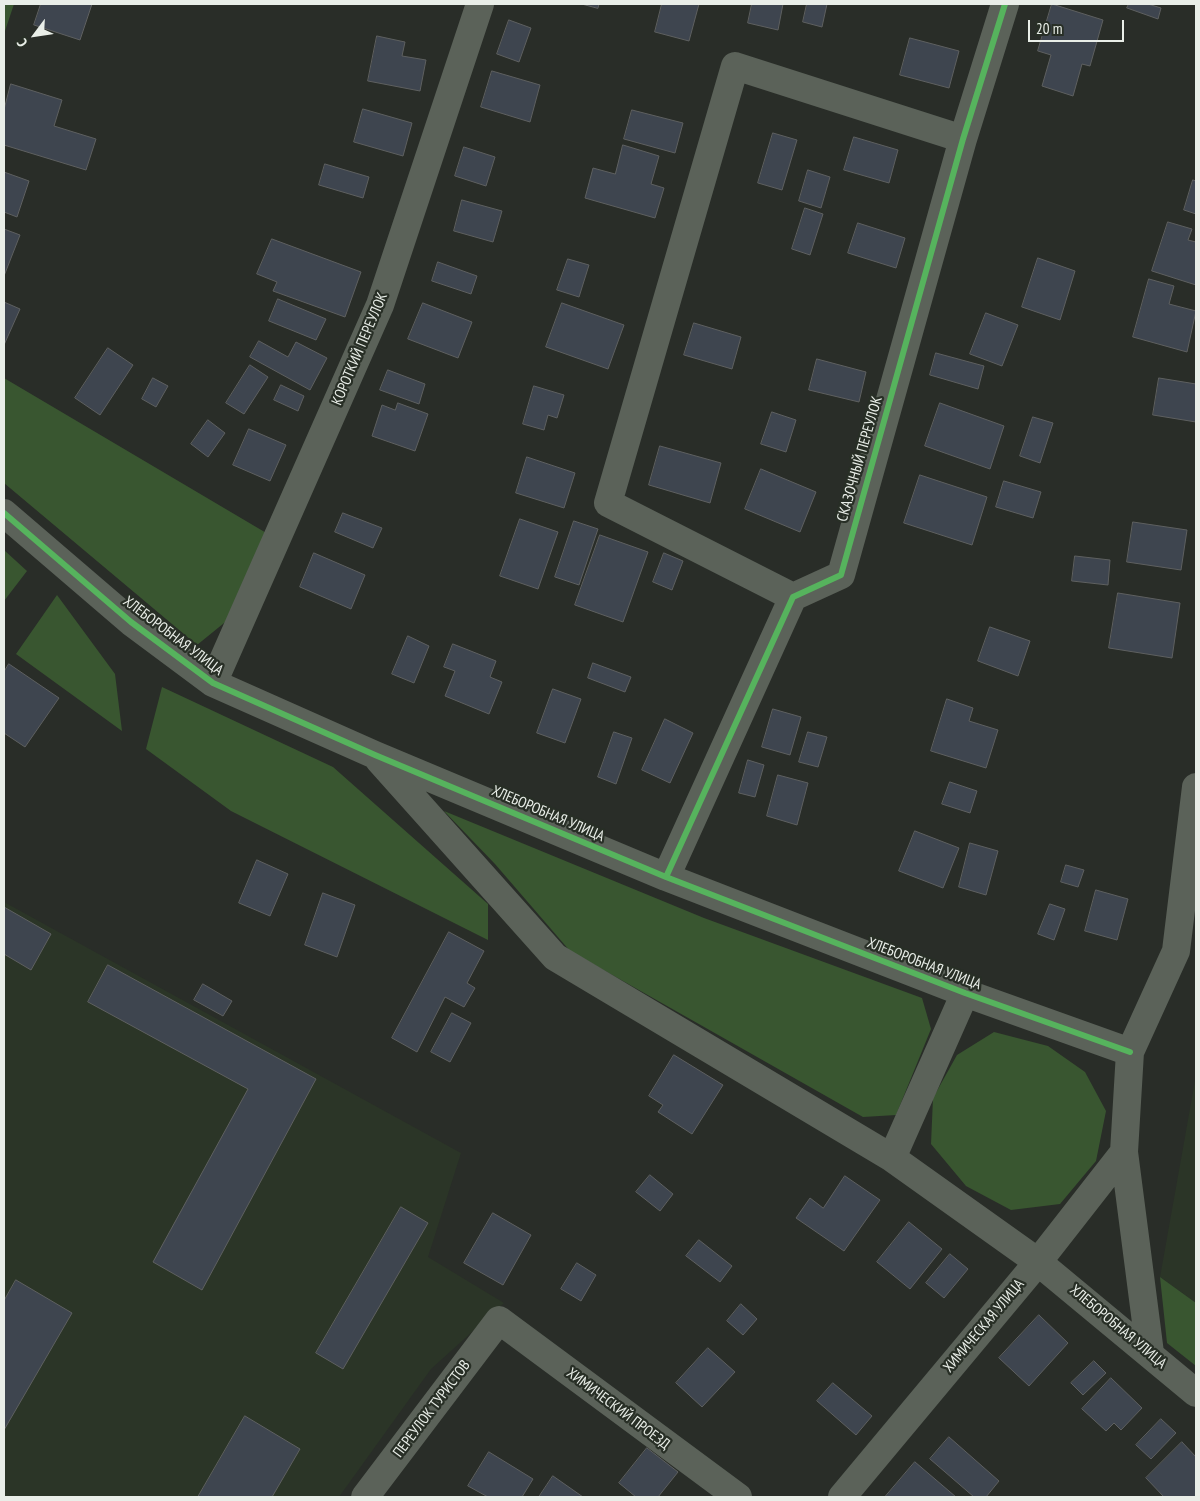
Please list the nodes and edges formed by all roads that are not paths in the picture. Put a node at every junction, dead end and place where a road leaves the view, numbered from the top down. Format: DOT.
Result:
graph roads {
  1 [pos="480,4"];
  2 [pos="1004,4"];
  3 [pos="963,139"];
  4 [pos="4,513"];
  5 [pos="793,597"];
  6 [pos="213,683"];
  7 [pos="375,755"];
  8 [pos="1196,787"];
  9 [pos="666,877"];
  10 [pos="965,993"];
  11 [pos="1130,1052"];
  12 [pos="1124,1152"];
  13 [pos="892,1158"];
  14 [pos="1038,1262"];
  15 [pos="499,1320"];
  16 [pos="1150,1353"];
  17 [pos="1196,1393"];
  18 [pos="365,1497"];
  19 [pos="738,1497"];
  20 [pos="842,1497"];
  1 -- 6 [label="street, КОРОТКИЙ ПЕРЕУЛОК"];
  2 -- 3 [label="street, СКАЗОЧНЫЙ ПЕРЕУЛОК"];
  3 -- 5 [label="street, СКАЗОЧНЫЙ ПЕРЕУЛОК"];
  3 -- 5 [label="street"];
  4 -- 6 [label="street, ХЛЕБОРОБНАЯ УЛИЦА"];
  5 -- 9 [label="street"];
  6 -- 7 [label="street, ХЛЕБОРОБНАЯ УЛИЦА"];
  7 -- 9 [label="street, ХЛЕБОРОБНАЯ УЛИЦА"];
  7 -- 13 [label="street, ХЛЕБОРОБНАЯ УЛИЦА"];
  8 -- 11 [label="street"];
  9 -- 10 [label="street, ХЛЕБОРОБНАЯ УЛИЦА"];
  10 -- 11 [label="street, ХЛЕБОРОБНАЯ УЛИЦА"];
  10 -- 13 [label="street, ХЛЕБОРОБНАЯ УЛИЦА"];
  11 -- 12 [label="street"];
  12 -- 14 [label="street, ХИМИЧЕСКАЯ УЛИЦА"];
  12 -- 16 [label="street"];
  13 -- 14 [label="street, ХЛЕБОРОБНАЯ УЛИЦА"];
  14 -- 16 [label="street, ХЛЕБОРОБНАЯ УЛИЦА"];
  14 -- 20 [label="street, ХИМИЧЕСКАЯ УЛИЦА"];
  15 -- 18 [label="street, ПЕРЕУЛОК ТУРИСТОВ"];
  15 -- 19 [label="street, ХИМИЧЕСКИЙ ПРОЕЗД"];
  16 -- 17 [label="street, ХЛЕБОРОБНАЯ УЛИЦА"];
}
